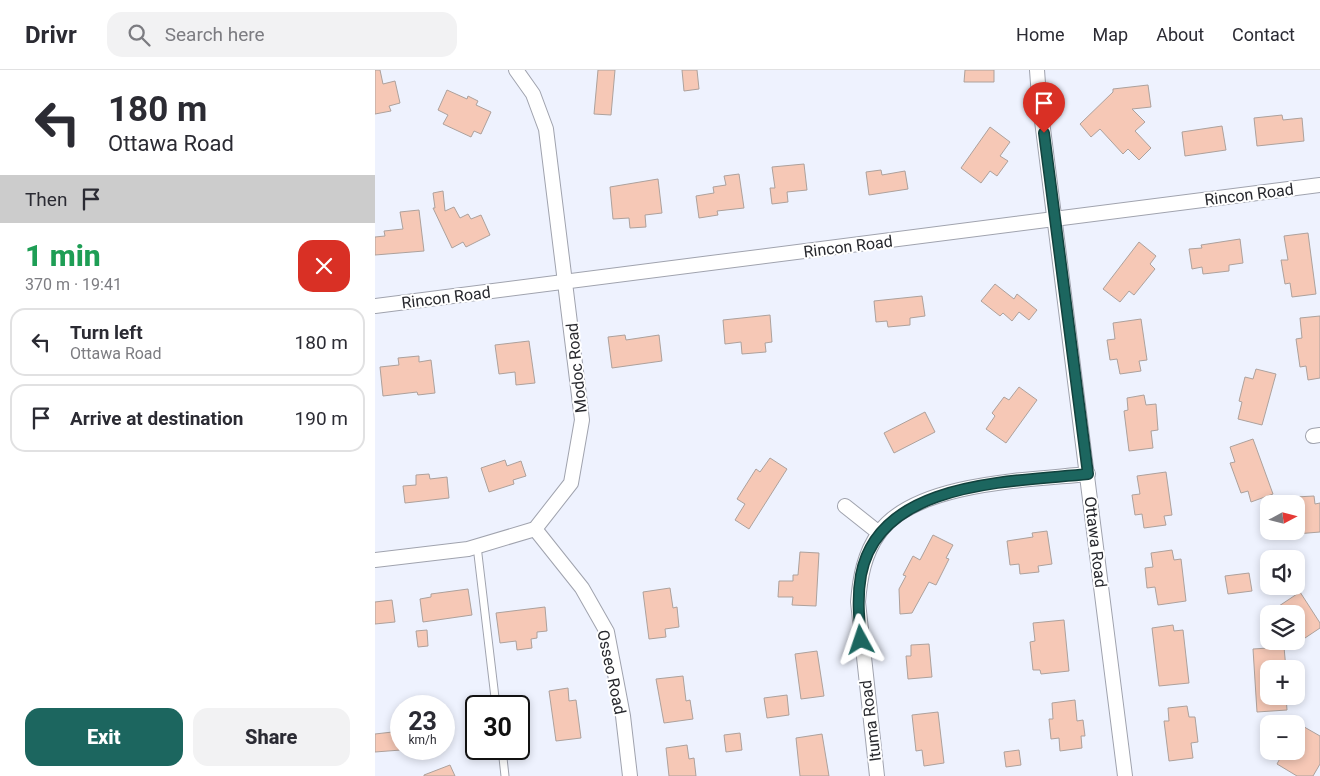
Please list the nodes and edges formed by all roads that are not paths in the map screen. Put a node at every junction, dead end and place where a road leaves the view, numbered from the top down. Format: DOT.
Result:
graph roads {
  1 [pos="516,70"];
  2 [pos="1037,70"];
  3 [pos="1320,185"];
  4 [pos="1056,220"];
  5 [pos="566,281"];
  6 [pos="375,306"];
  7 [pos="1088,474"];
  8 [pos="845,506"];
  9 [pos="535,529"];
  10 [pos="879,533"];
  11 [pos="477,546"];
  12 [pos="375,560"];
  13 [pos="495,695"];
  14 [pos="503,760"];
  15 [pos="505,776"];
  16 [pos="630,776"];
  17 [pos="877,776"];
  18 [pos="1125,776"];
  1 -- 5 [label="street, Modoc Road"];
  2 -- 4 [label="street, Ottawa Road"];
  3 -- 4 [label="street, Rincon Road"];
  4 -- 5 [label="street, Rincon Road"];
  4 -- 7 [label="street, Ottawa Road"];
  5 -- 6 [label="street, Rincon Road"];
  5 -- 9 [label="street, Modoc Road"];
  7 -- 10 [label="street, Ituma Road"];
  7 -- 18 [label="street, Ottawa Road"];
  8 -- 10 [label="street"];
  9 -- 11 [label="street"];
  9 -- 16 [label="street, Osseo Road"];
  10 -- 17 [label="street, Ituma Road"];
  11 -- 12 [label="street"];
  11 -- 13 [label="lane"];
  14 -- 15 [label="lane"];
}
